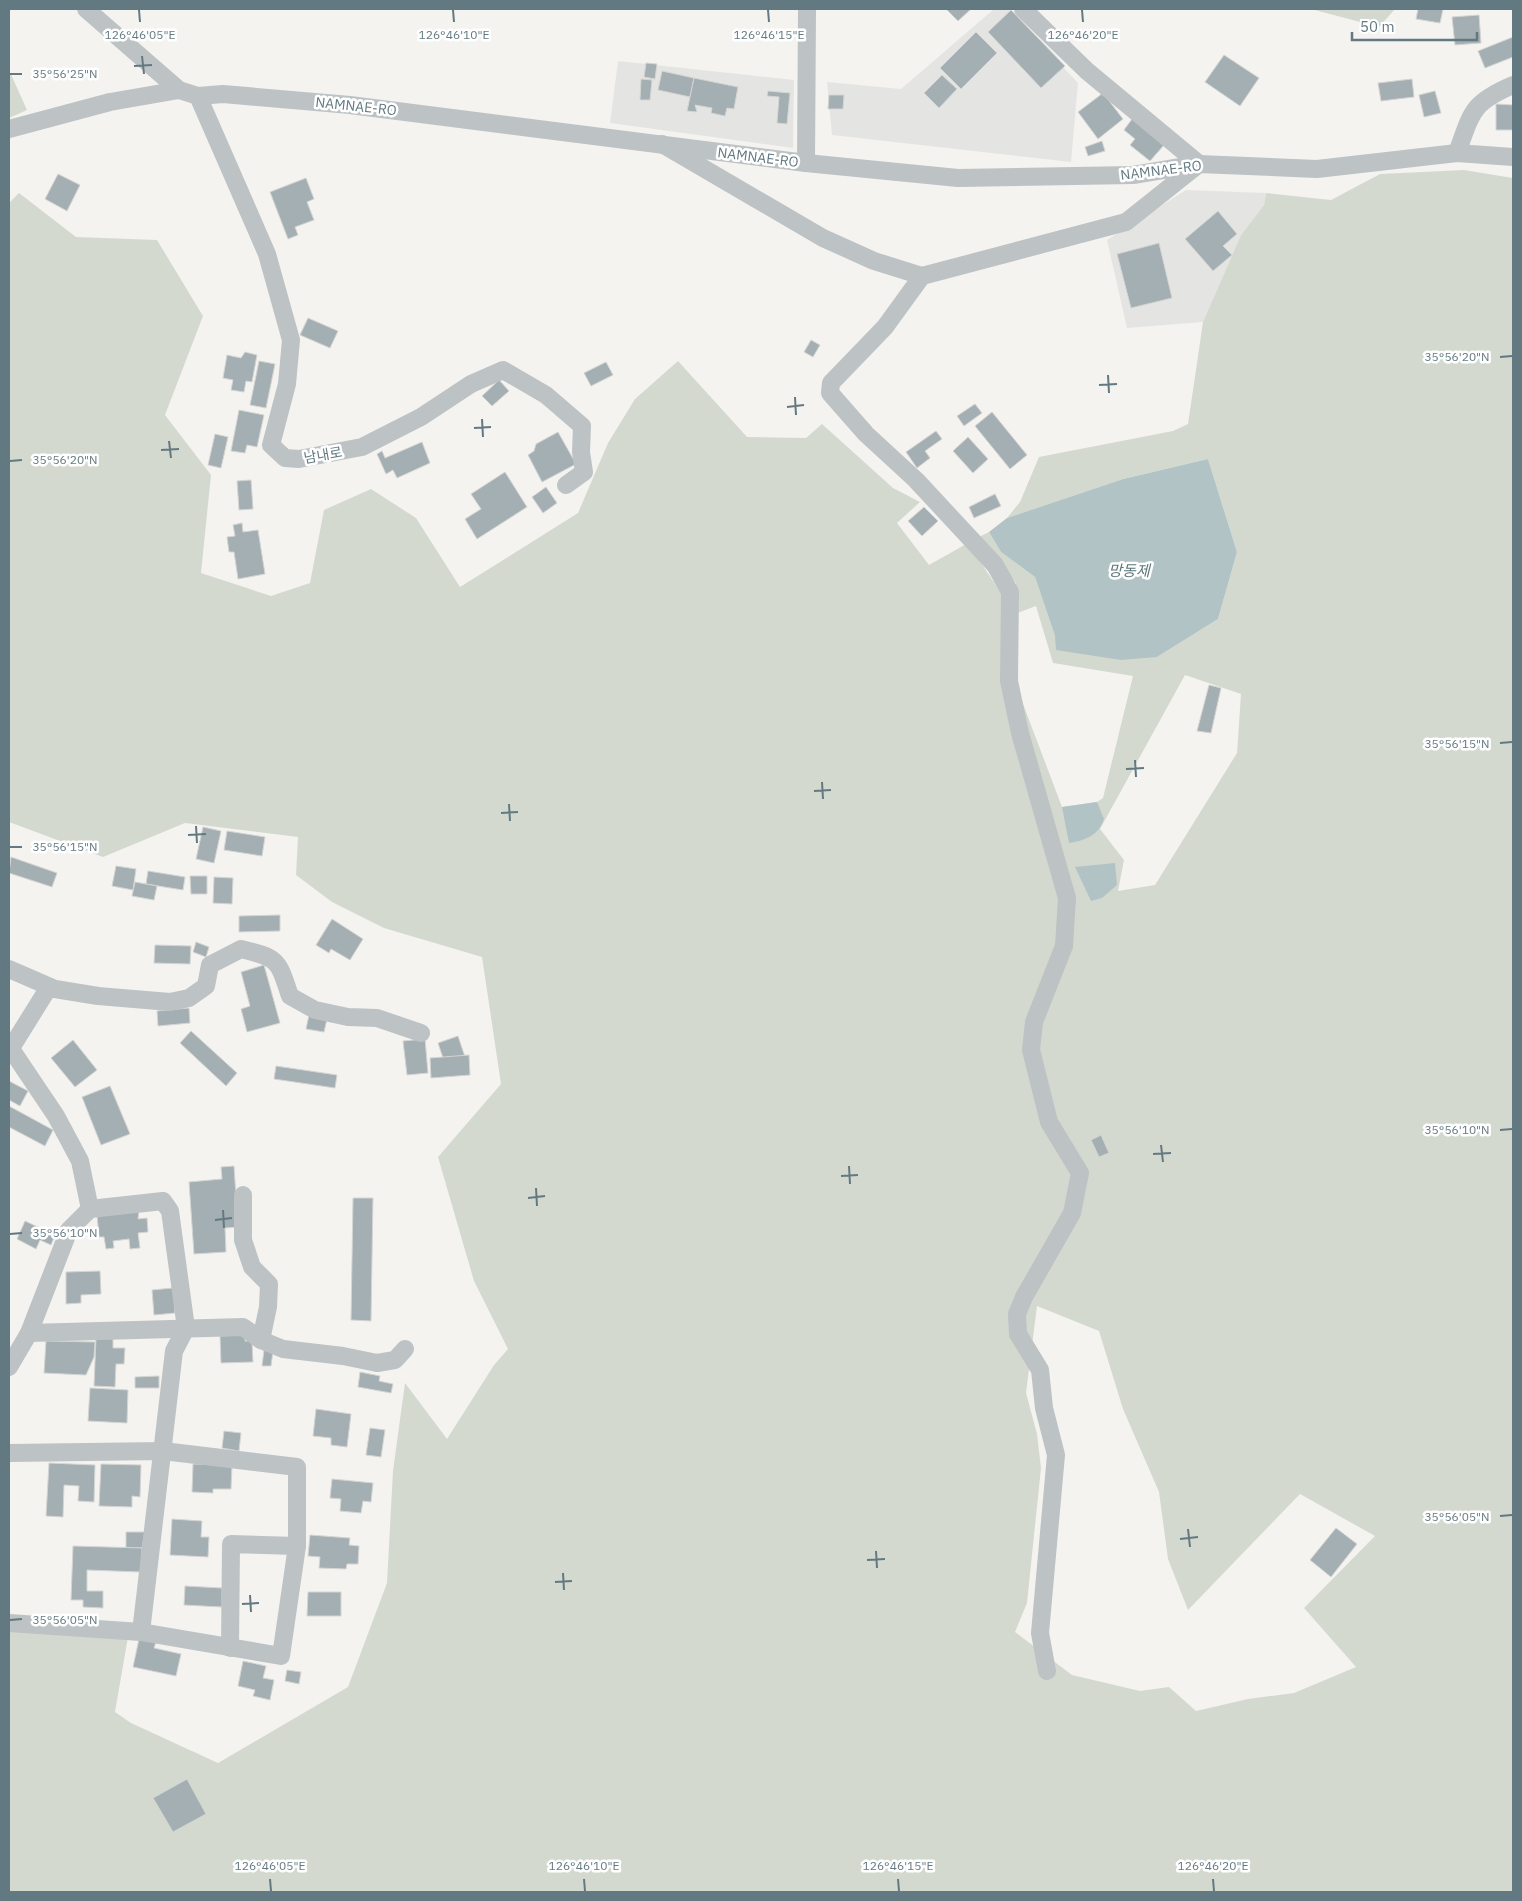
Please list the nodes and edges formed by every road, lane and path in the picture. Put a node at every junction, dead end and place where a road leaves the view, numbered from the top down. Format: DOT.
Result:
graph roads {
  1 [pos="86,9"];
  2 [pos="807,9"];
  3 [pos="1022,9"];
  4 [pos="1513,85"];
  5 [pos="179,90"];
  6 [pos="198,96"];
  7 [pos="9,129"];
  8 [pos="662,144"];
  9 [pos="1457,153"];
  10 [pos="1513,157"];
  11 [pos="806,163"];
  12 [pos="1199,164"];
  13 [pos="922,276"];
  14 [pos="566,485"];
  15 [pos="9,969"];
  16 [pos="49,987"];
  17 [pos="421,1033"];
  18 [pos="10,1047"];
  19 [pos="243,1195"];
  20 [pos="90,1208"];
  21 [pos="186,1328"];
  22 [pos="29,1333"];
  23 [pos="261,1340"];
  24 [pos="405,1349"];
  25 [pos="9,1366"];
  26 [pos="163,1451"];
  27 [pos="9,1453"];
  28 [pos="297,1546"];
  29 [pos="9,1623"];
  30 [pos="141,1632"];
  31 [pos="230,1648"];
  32 [pos="1047,1671"];
  1 -- 5 [label="street"];
  2 -- 11 [label="street"];
  3 -- 12 [label="street"];
  4 -- 9 [label="street"];
  5 -- 6 [label="street, NAMNAE-RO"];
  5 -- 7 [label="street, NAMNAE-RO"];
  6 -- 8 [label="street, NAMNAE-RO"];
  6 -- 14 [label="street, 남내로"];
  8 -- 11 [label="street, NAMNAE-RO"];
  8 -- 13 [label="street"];
  9 -- 10 [label="street, NAMNAE-RO"];
  9 -- 12 [label="street, NAMNAE-RO"];
  11 -- 12 [label="street, NAMNAE-RO"];
  12 -- 13 [label="street"];
  13 -- 32 [label="street"];
  15 -- 16 [label="street"];
  16 -- 17 [label="street"];
  16 -- 18 [label="street"];
  18 -- 20 [label="street"];
  19 -- 23 [label="street"];
  20 -- 21 [label="street"];
  20 -- 22 [label="street"];
  21 -- 22 [label="street"];
  21 -- 23 [label="street"];
  21 -- 26 [label="street"];
  22 -- 25 [label="street"];
  23 -- 24 [label="street"];
  26 -- 27 [label="street"];
  26 -- 28 [label="street"];
  26 -- 30 [label="street"];
  28 -- 31 [label="street"];
  28 -- 31 [label="street"];
  29 -- 30 [label="street"];
  30 -- 31 [label="street"];
}
